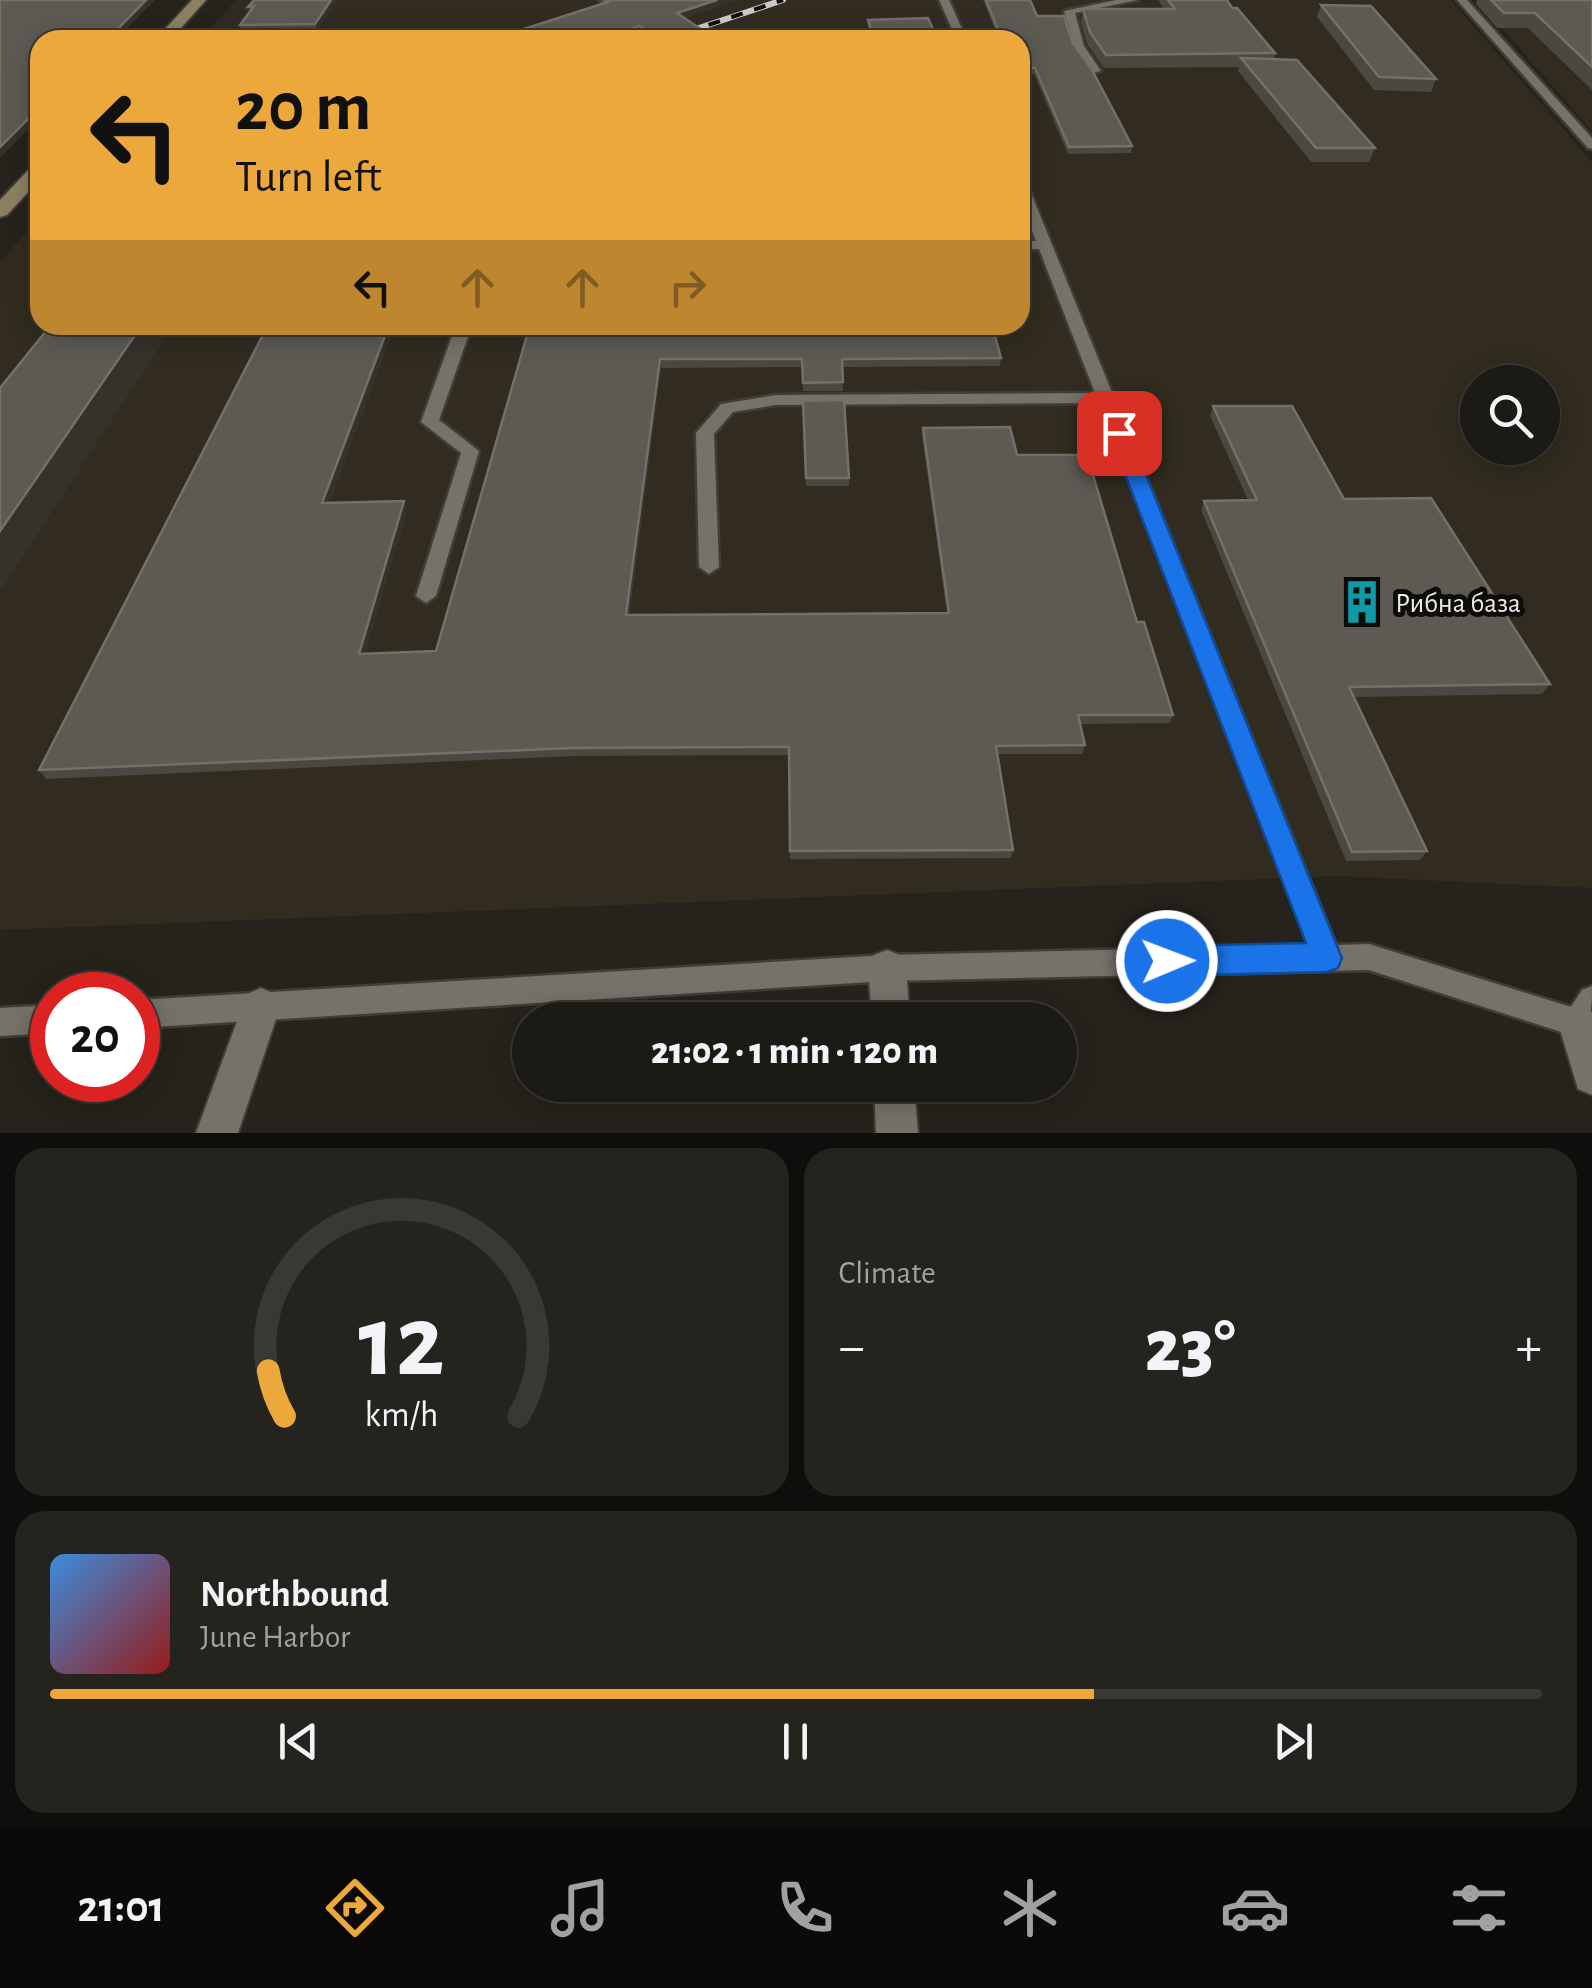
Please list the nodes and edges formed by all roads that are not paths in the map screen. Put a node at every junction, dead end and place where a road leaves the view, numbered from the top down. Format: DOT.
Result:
graph roads {
  1 [pos="200,0"];
  2 [pos="944,0"];
  3 [pos="1133,0"];
  4 [pos="1462,0"];
  5 [pos="172,30"];
  6 [pos="958,30"];
  7 [pos="1096,71"];
  8 [pos="1592,145"];
  9 [pos="30,179"];
  10 [pos="1030,209"];
  11 [pos="0,211"];
  12 [pos="1030,245"];
  13 [pos="1044,245"];
  14 [pos="460,335"];
  15 [pos="1105,398"];
  16 [pos="709,567"];
  17 [pos="426,596"];
  18 [pos="1327,958"];
  19 [pos="888,968"];
  20 [pos="889,1002"];
  21 [pos="261,1007"];
  22 [pos="1585,1012"];
  23 [pos="160,1013"];
  24 [pos="30,1020"];
  25 [pos="0,1022"];
  26 [pos="1592,1075"];
  27 [pos="895,1102"];
  28 [pos="217,1133"];
  29 [pos="897,1133"];
  1 -- 5 [label="main road"];
  2 -- 6 [label="lane"];
  3 -- 7 [label="lane"];
  4 -- 8 [label="lane"];
  9 -- 11 [label="main road"];
  10 -- 13 [label="lane"];
  12 -- 13 [label="lane"];
  13 -- 15 [label="lane"];
  14 -- 17 [label="lane"];
  15 -- 16 [label="lane"];
  15 -- 18 [label="lane"];
  18 -- 19 [label="lane"];
  18 -- 22 [label="lane"];
  19 -- 20 [label="street"];
  19 -- 21 [label="lane"];
  21 -- 23 [label="lane"];
  21 -- 28 [label="street"];
  22 -- 26 [label="street"];
  24 -- 25 [label="lane"];
  27 -- 29 [label="street"];
}
